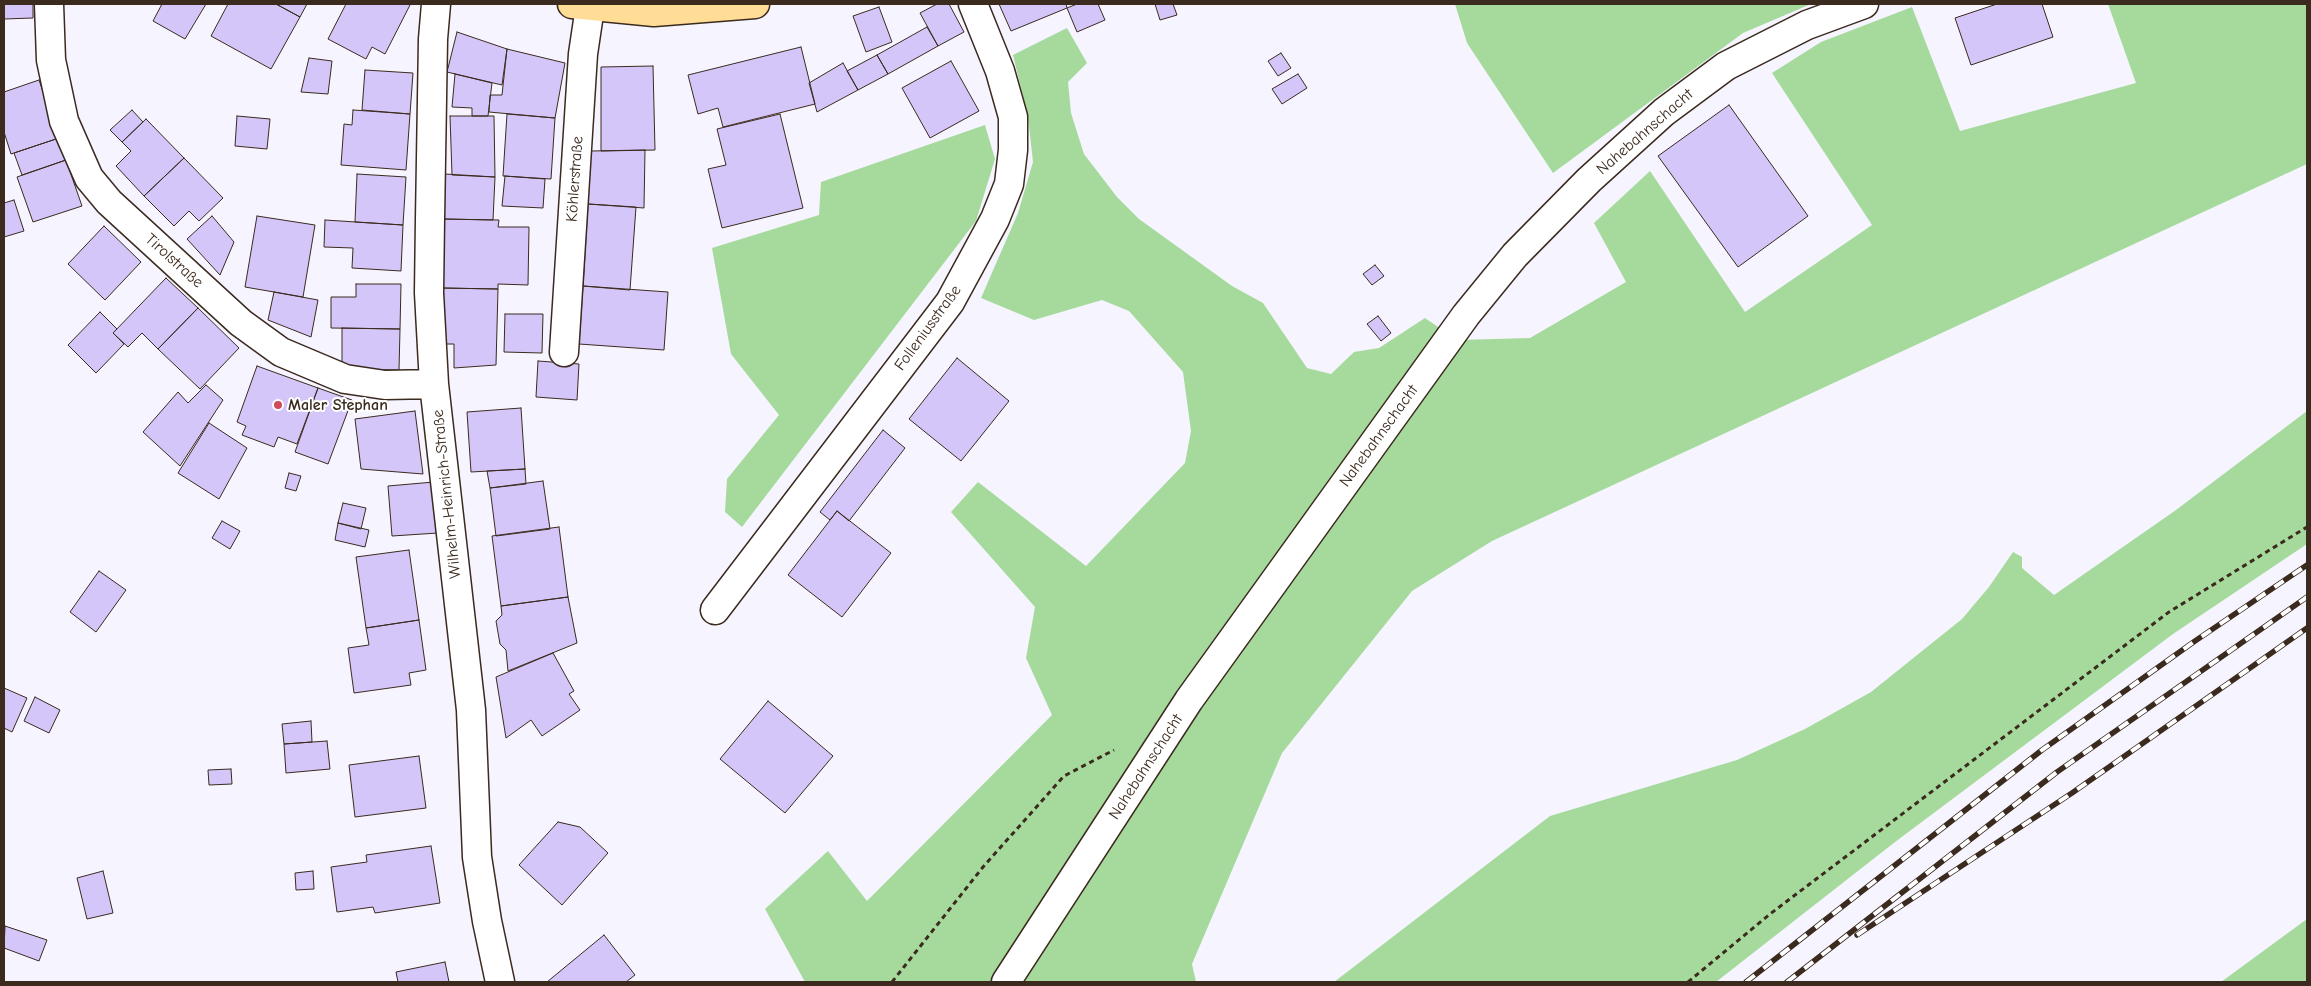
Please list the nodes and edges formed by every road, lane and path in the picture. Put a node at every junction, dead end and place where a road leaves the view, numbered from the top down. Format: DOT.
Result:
graph roads {
  1 [pos="49,4"];
  2 [pos="436,4"];
  3 [pos="755,4"];
  4 [pos="973,4"];
  5 [pos="1864,4"];
  6 [pos="581,5"];
  7 [pos="655,8"];
  8 [pos="564,352"];
  9 [pos="434,384"];
  10 [pos="2307,527"];
  11 [pos="715,610"];
  12 [pos="1119,748"];
  13 [pos="500,982"];
  14 [pos="892,982"];
  15 [pos="1006,982"];
  16 [pos="1688,982"];
  1 -- 9 [label="street, Tirolstraße"];
  2 -- 9 [label="street, Wilhelm-Heinrich-Straße"];
  3 -- 7 [label="main road"];
  4 -- 11 [label="street, Folleniusstraße"];
  5 -- 15 [label="street, Nahebahnschacht"];
  6 -- 7 [label="main road"];
  6 -- 8 [label="street, Köhlerstraße"];
  9 -- 13 [label="street, Wilhelm-Heinrich-Straße"];
  10 -- 16 [label="path"];
  12 -- 14 [label="path"];
}
